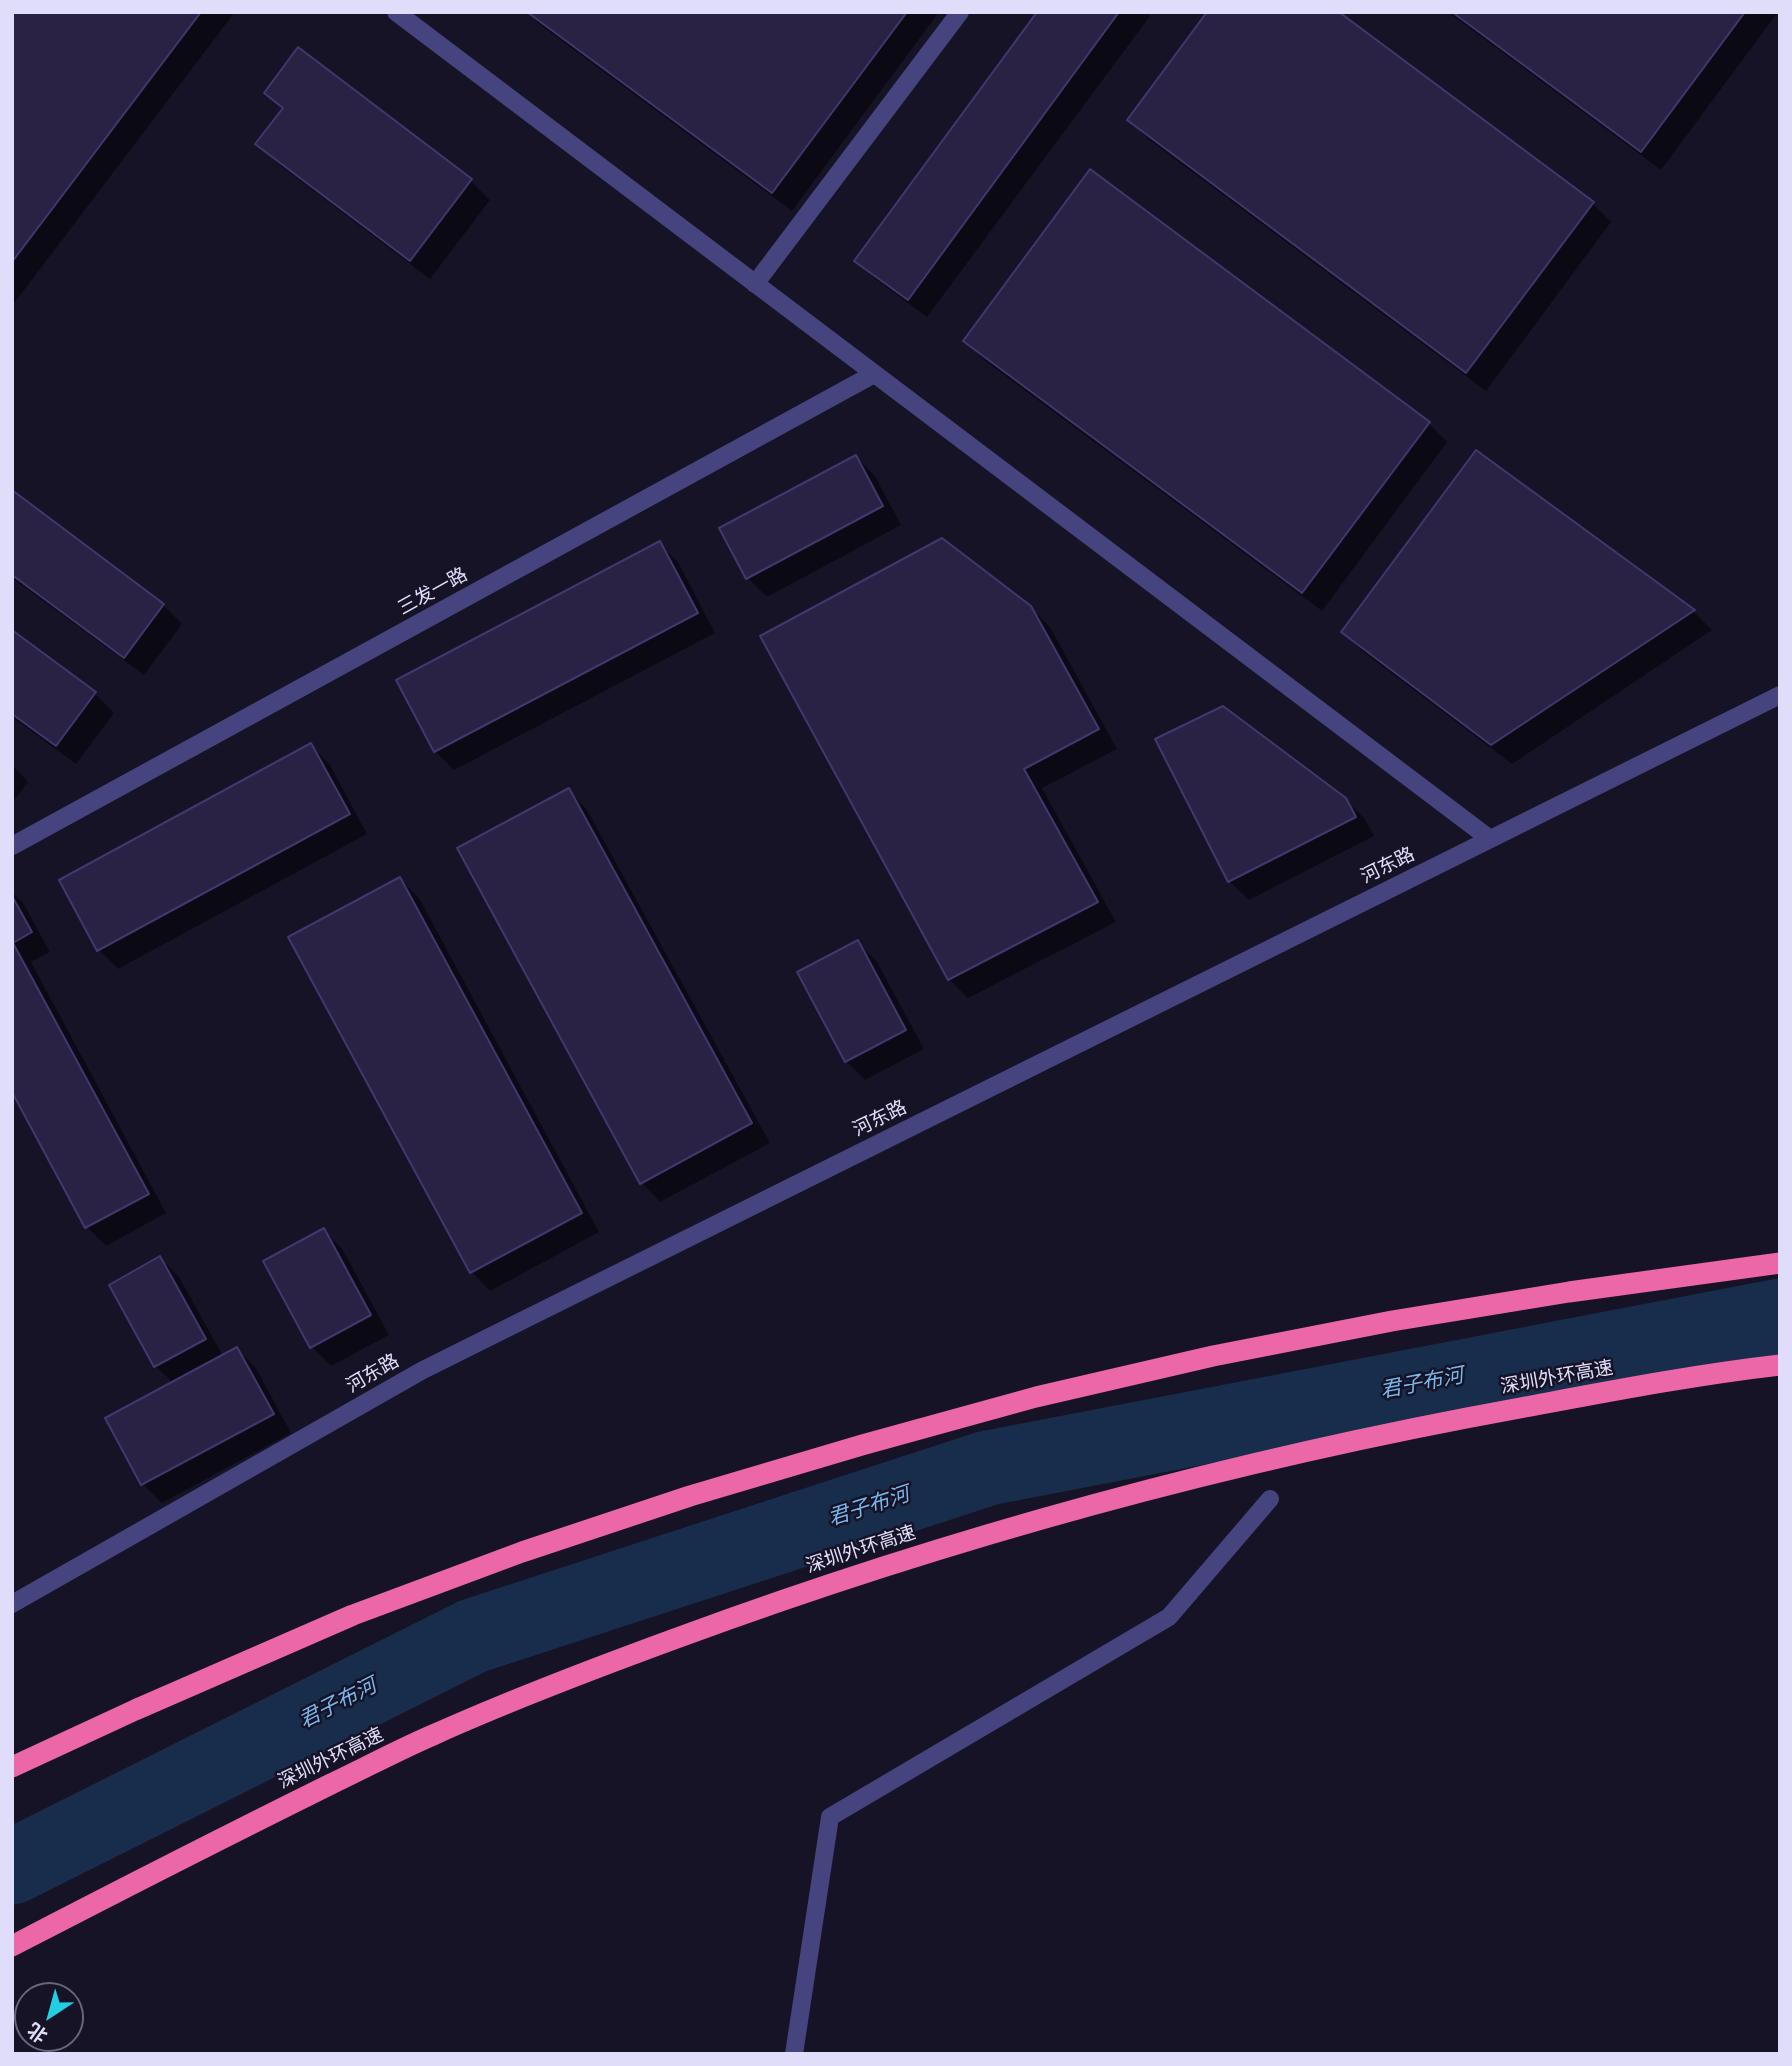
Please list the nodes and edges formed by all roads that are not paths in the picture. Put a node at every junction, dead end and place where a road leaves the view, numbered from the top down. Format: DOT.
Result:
graph roads {
  1 [pos="396,12"];
  2 [pos="960,12"];
  3 [pos="755,284"];
  4 [pos="874,374"];
  5 [pos="1780,695"];
  6 [pos="1490,839"];
  7 [pos="12,846"];
  8 [pos="1780,1263"];
  9 [pos="1780,1365"];
  10 [pos="1270,1499"];
  11 [pos="12,1604"];
  12 [pos="12,1768"];
  13 [pos="12,1946"];
  14 [pos="794,2054"];
  1 -- 3 [label="street"];
  2 -- 3 [label="street"];
  3 -- 4 [label="street"];
  4 -- 6 [label="street"];
  4 -- 7 [label="street, 三发一路"];
  5 -- 6 [label="street, 河东路"];
  6 -- 11 [label="street, 河东路"];
  8 -- 12 [label="highway"];
  9 -- 13 [label="highway, 深圳外环高速"];
  10 -- 14 [label="street"];
}
